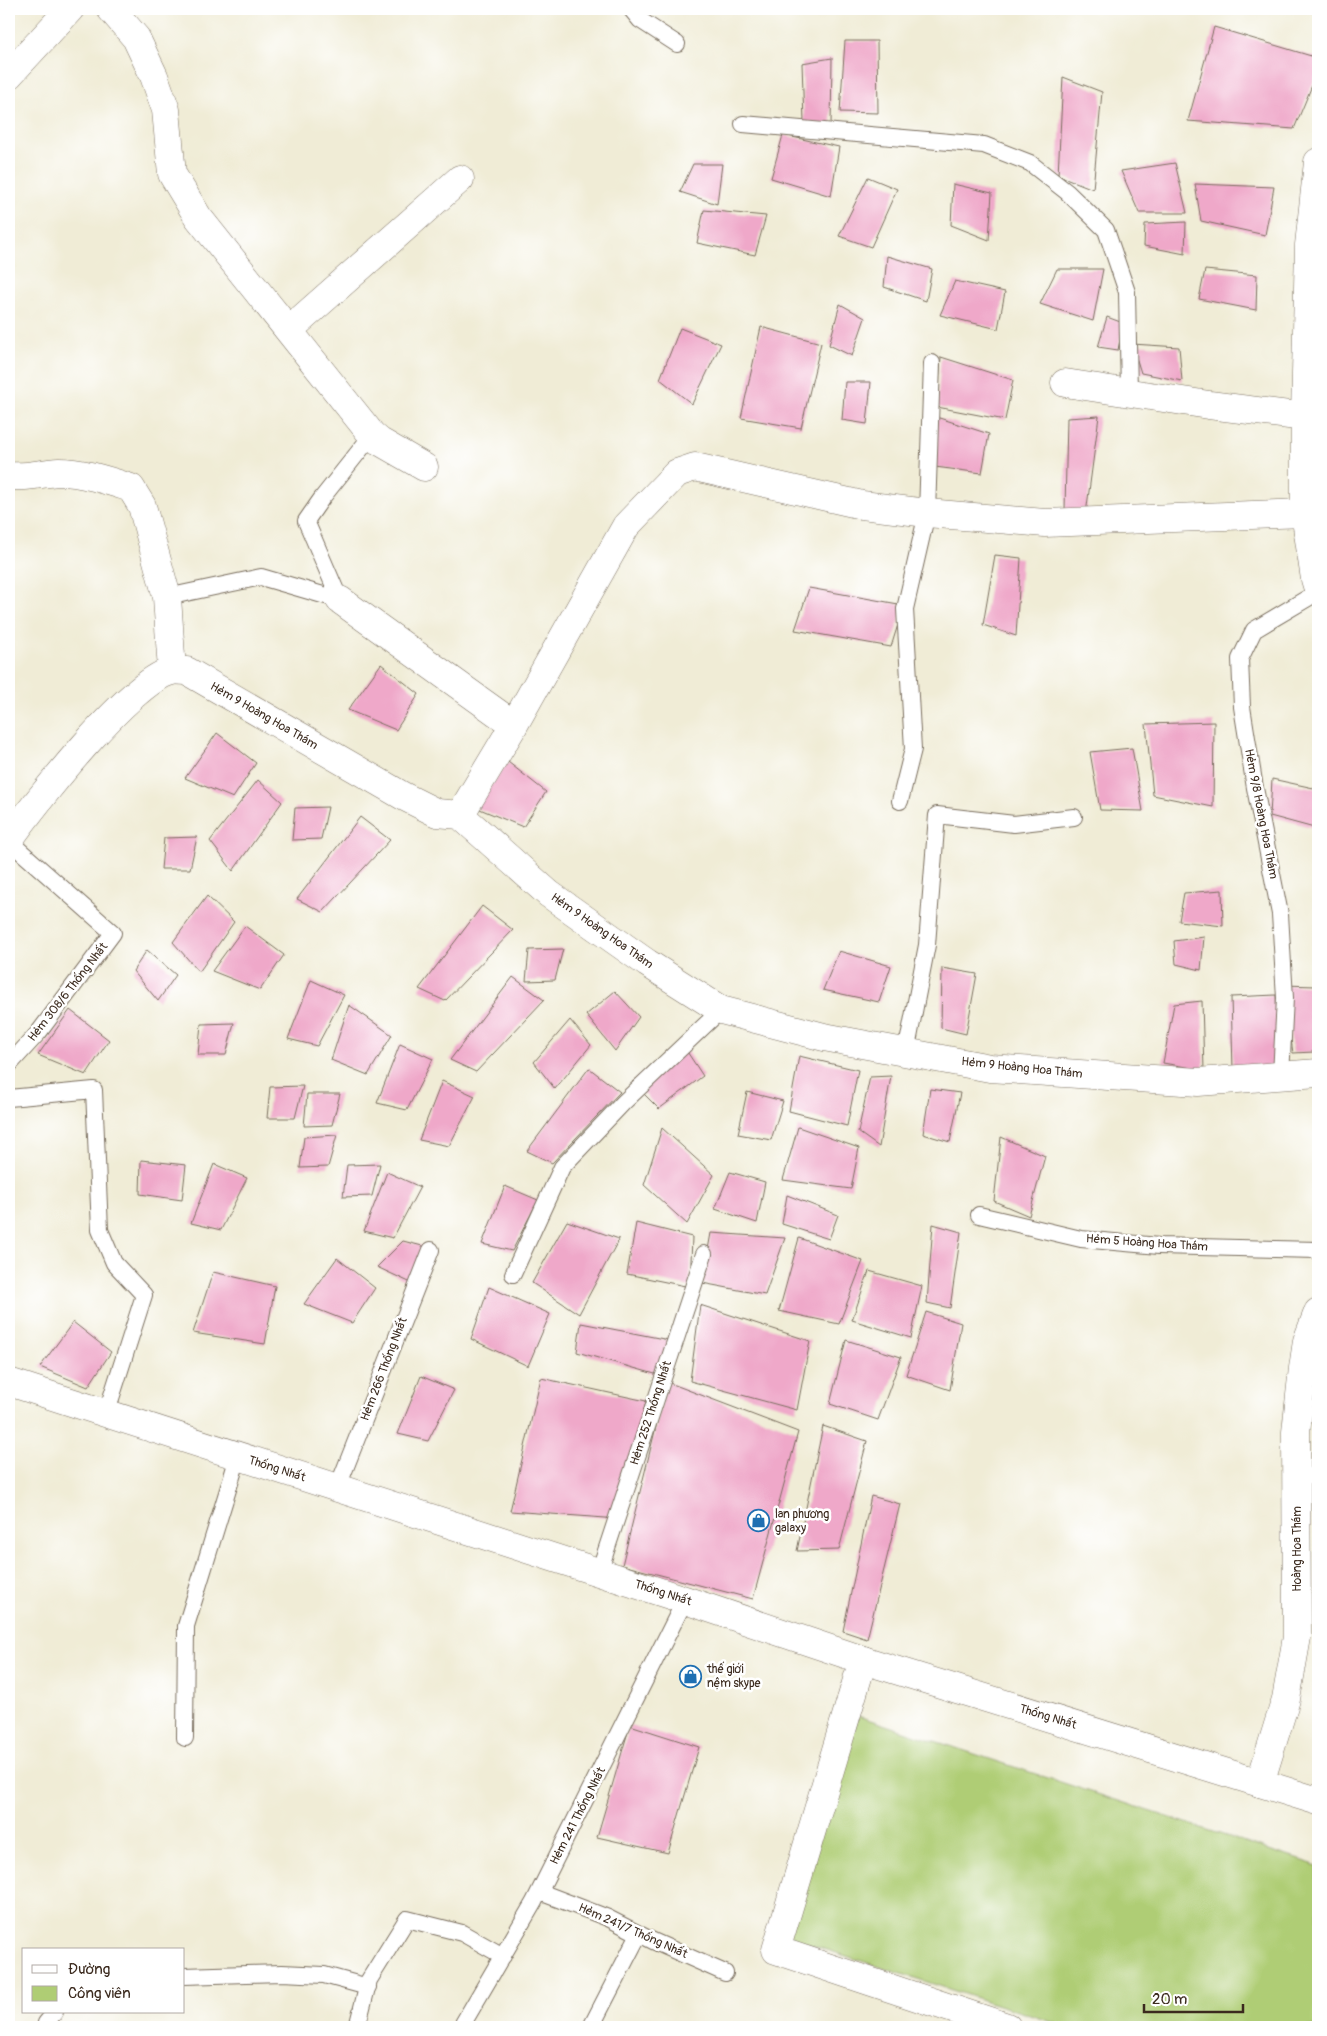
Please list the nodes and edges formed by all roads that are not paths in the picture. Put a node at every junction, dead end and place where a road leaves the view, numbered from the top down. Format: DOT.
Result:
graph roads {
  1 [pos="70,9"];
  2 [pos="111,9"];
  3 [pos="631,9"];
  4 [pos="678,44"];
  5 [pos="9,75"];
  6 [pos="743,124"];
  7 [pos="1318,162"];
  8 [pos="460,180"];
  9 [pos="1313,246"];
  10 [pos="289,330"];
  11 [pos="932,363"];
  12 [pos="1065,383"];
  13 [pos="1129,393"];
  14 [pos="1305,417"];
  15 [pos="372,435"];
  16 [pos="424,467"];
  17 [pos="9,476"];
  18 [pos="927,513"];
  19 [pos="1305,513"];
  20 [pos="1318,591"];
  21 [pos="167,597"];
  22 [pos="340,600"];
  23 [pos="172,671"];
  24 [pos="514,725"];
  25 [pos="900,801"];
  26 [pos="460,816"];
  27 [pos="1074,817"];
  28 [pos="9,841"];
  29 [pos="721,1010"];
  30 [pos="906,1053"];
  31 [pos="9,1065"];
  32 [pos="1318,1073"];
  33 [pos="1281,1076"];
  34 [pos="9,1098"];
  35 [pos="979,1215"];
  36 [pos="431,1250"];
  37 [pos="1318,1250"];
  38 [pos="704,1254"];
  39 [pos="513,1274"];
  40 [pos="1318,1312"];
  41 [pos="9,1382"];
  42 [pos="106,1414"];
  43 [pos="238,1457"];
  44 [pos="337,1489"];
  45 [pos="599,1572"];
  46 [pos="685,1600"];
  47 [pos="863,1660"];
  48 [pos="185,1738"];
  49 [pos="1260,1783"];
  50 [pos="1318,1800"];
  51 [pos="540,1892"];
  52 [pos="639,1934"];
  53 [pos="503,1956"];
  54 [pos="725,1973"];
  55 [pos="185,1976"];
  56 [pos="368,1987"];
  57 [pos="53,2014"];
  58 [pos="45,2027"];
  59 [pos="357,2027"];
  60 [pos="461,2027"];
  61 [pos="591,2027"];
  62 [pos="1007,2027"];
  1 -- 5 [label="street"];
  2 -- 10 [label="street"];
  3 -- 4 [label="lane"];
  6 -- 13 [label="lane"];
  7 -- 9 [label="street"];
  8 -- 10 [label="street"];
  9 -- 14 [label="street"];
  10 -- 15 [label="street"];
  11 -- 18 [label="lane"];
  12 -- 13 [label="street"];
  13 -- 14 [label="street"];
  14 -- 19 [label="street"];
  15 -- 16 [label="street"];
  15 -- 22 [label="lane"];
  17 -- 21 [label="street"];
  18 -- 19 [label="street"];
  18 -- 24 [label="street"];
  18 -- 25 [label="lane"];
  19 -- 20 [label="street"];
  20 -- 33 [label="lane, Hẻm 9/8 Hoàng Hoa Thám"];
  21 -- 22 [label="lane"];
  21 -- 23 [label="street"];
  22 -- 24 [label="street"];
  23 -- 26 [label="street, Hẻm 9 Hoàng Hoa Thám"];
  23 -- 28 [label="street"];
  24 -- 26 [label="street"];
  26 -- 29 [label="street, Hẻm 9 Hoàng Hoa Thám"];
  27 -- 30 [label="lane"];
  28 -- 31 [label="lane, Hẻm 308/6 Thống Nhất"];
  29 -- 30 [label="street, Hẻm 9 Hoàng Hoa Thám"];
  29 -- 39 [label="lane"];
  30 -- 33 [label="street, Hẻm 9 Hoàng Hoa Thám"];
  32 -- 33 [label="street, Hẻm 9 Hoàng Hoa Thám"];
  34 -- 42 [label="lane"];
  35 -- 37 [label="lane, Hẻm 5 Hoàng Hoa Thám"];
  36 -- 44 [label="lane, Hẻm 266 Thống Nhất"];
  38 -- 45 [label="lane, Hẻm 252 Thống Nhất"];
  40 -- 49 [label="street, Hoàng Hoa Thám"];
  41 -- 42 [label="street, Thống Nhất"];
  42 -- 43 [label="street, Thống Nhất"];
  43 -- 44 [label="street, Thống Nhất"];
  43 -- 48 [label="lane"];
  44 -- 45 [label="street, Thống Nhất"];
  45 -- 46 [label="street, Thống Nhất"];
  46 -- 47 [label="street, Thống Nhất"];
  46 -- 51 [label="lane, Hẻm 241 Thống Nhất"];
  47 -- 49 [label="street, Thống Nhất"];
  47 -- 62 [label="street"];
  49 -- 50 [label="street, Thống Nhất"];
  51 -- 52 [label="lane, Hẻm 241/7 Thống Nhất"];
  51 -- 53 [label="lane, Hẻm 241 Thống Nhất"];
  52 -- 54 [label="lane, Hẻm 241/7 Thống Nhất"];
  52 -- 61 [label="lane"];
  53 -- 56 [label="lane"];
  53 -- 60 [label="lane, Hẻm 241 Thống Nhất"];
  55 -- 56 [label="lane"];
  56 -- 59 [label="lane"];
  57 -- 58 [label="lane"];
}
